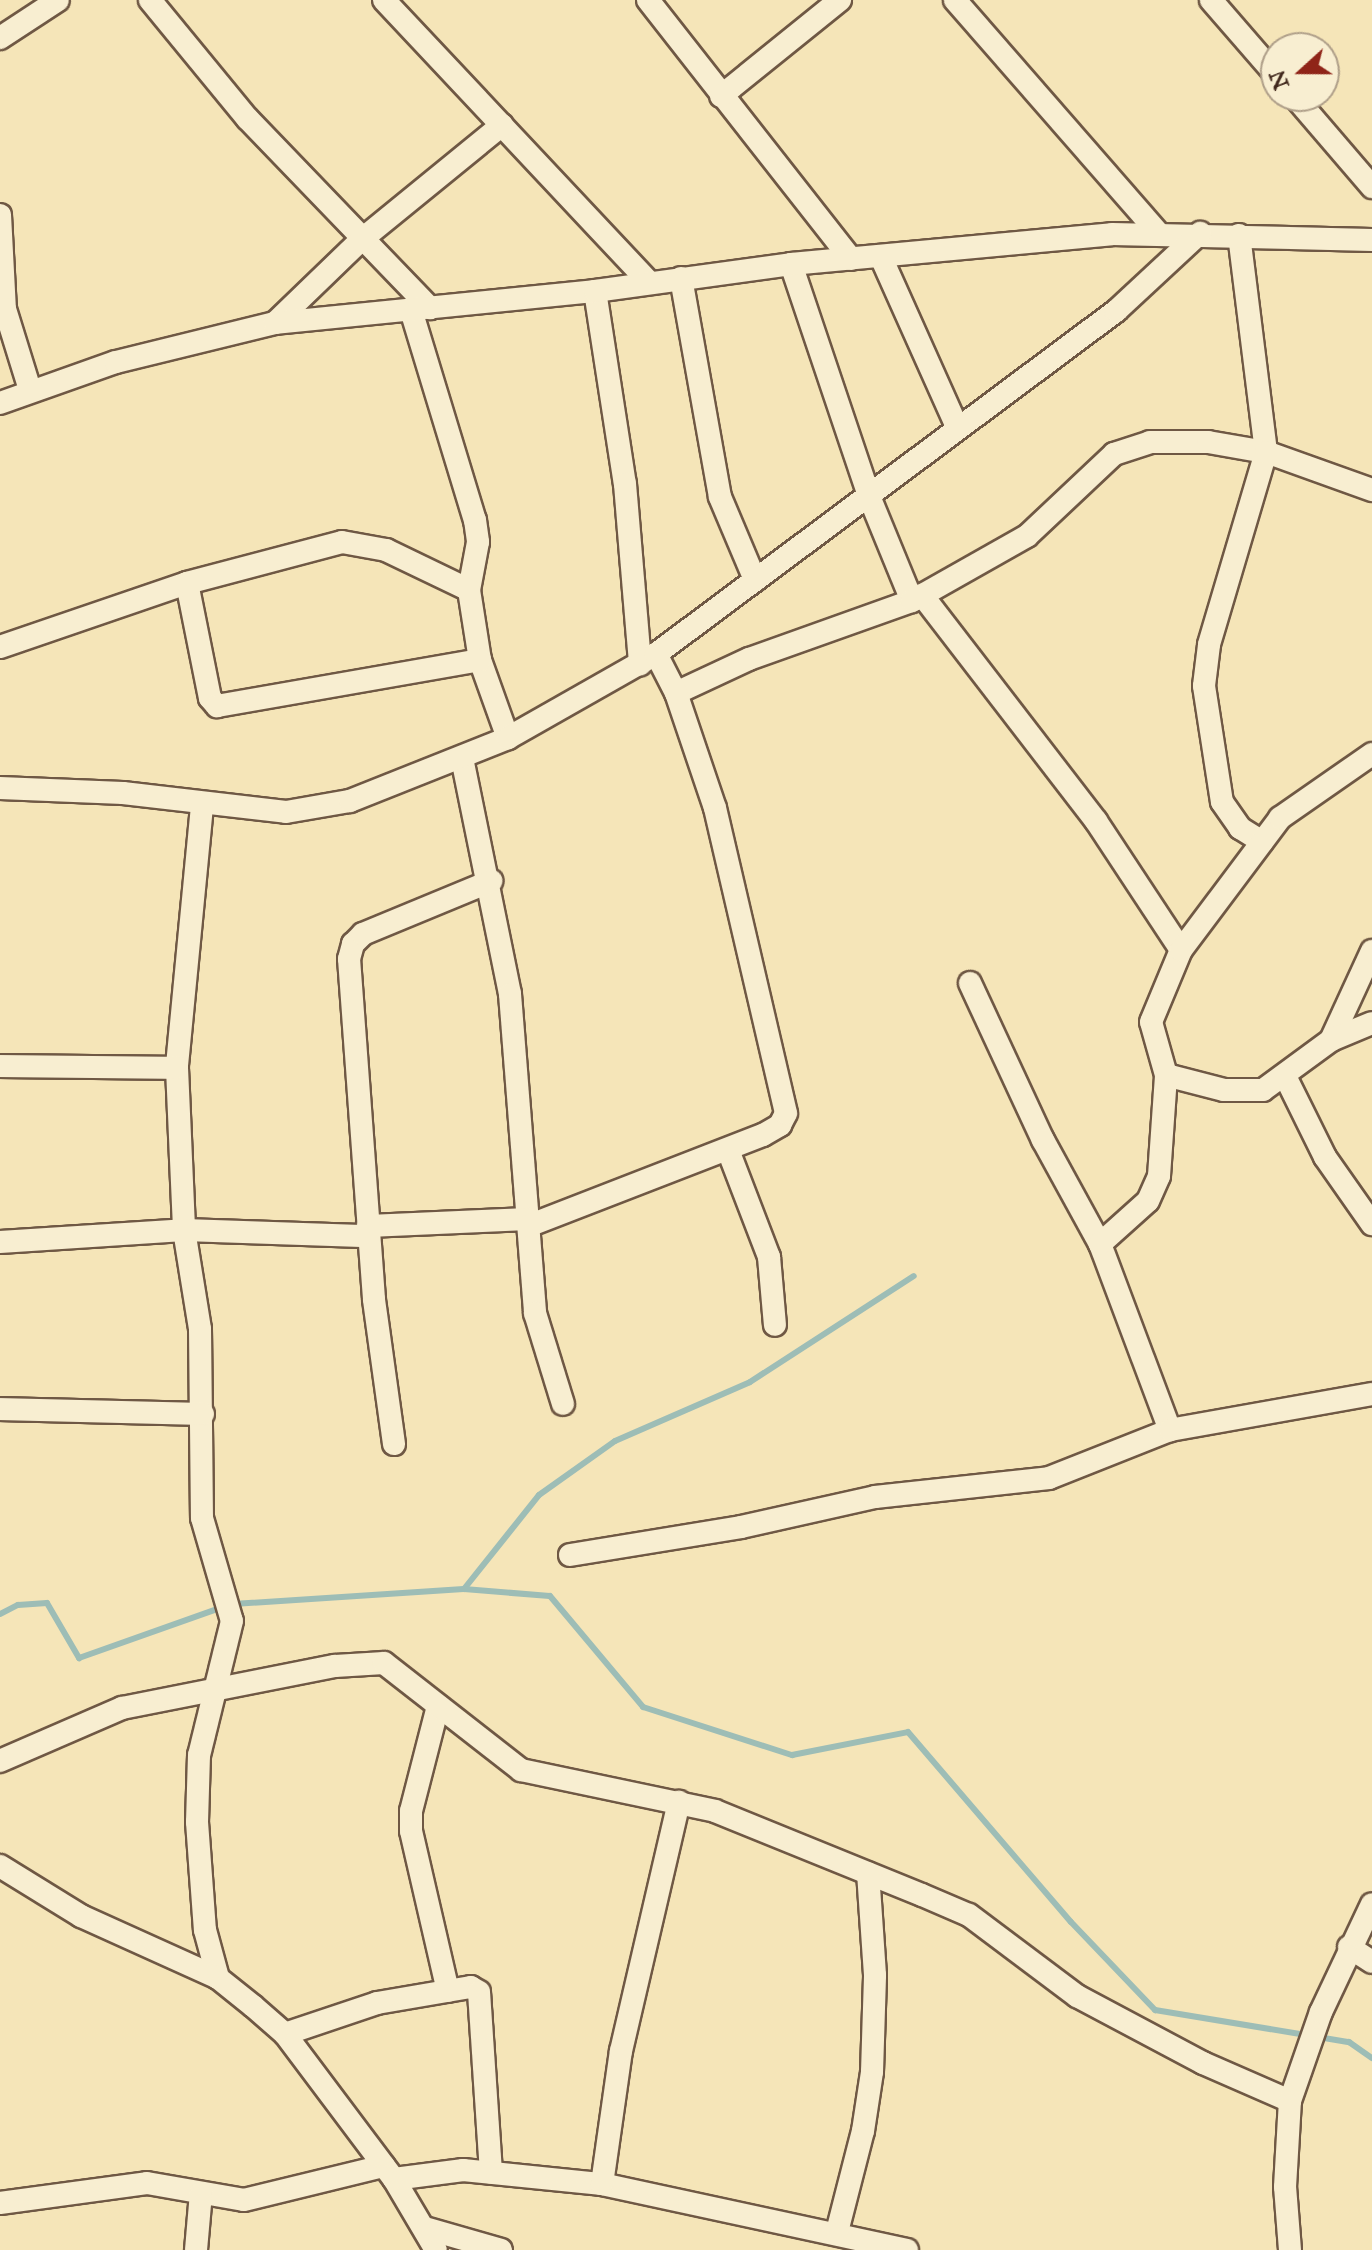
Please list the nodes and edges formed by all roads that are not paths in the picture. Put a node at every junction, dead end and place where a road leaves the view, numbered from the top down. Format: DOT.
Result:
graph roads {
  1 [pos="58,0"];
  2 [pos="150,0"];
  3 [pos="384,0"];
  4 [pos="648,0"];
  5 [pos="840,0"];
  6 [pos="955,0"];
  7 [pos="1211,0"];
  8 [pos="0,38"];
  9 [pos="1260,57"];
  10 [pos="721,96"];
  11 [pos="1308,112"];
  12 [pos="502,125"];
  13 [pos="1372,187"];
  14 [pos="0,215"];
  15 [pos="1200,233"];
  16 [pos="1159,234"];
  17 [pos="1239,235"];
  18 [pos="361,240"];
  19 [pos="1372,240"];
  20 [pos="881,257"];
  21 [pos="851,259"];
  22 [pos="791,264"];
  23 [pos="681,278"];
  24 [pos="650,283"];
  25 [pos="595,291"];
  26 [pos="3,307"];
  27 [pos="420,309"];
  28 [pos="275,323"];
  29 [pos="30,390"];
  30 [pos="0,403"];
  31 [pos="958,429"];
  32 [pos="1266,452"];
  33 [pos="1372,490"];
  34 [pos="869,496"];
  35 [pos="755,580"];
  36 [pos="187,583"];
  37 [pos="469,590"];
  38 [pos="917,598"];
  39 [pos="0,647"];
  40 [pos="648,659"];
  41 [pos="480,660"];
  42 [pos="676,693"];
  43 [pos="508,738"];
  44 [pos="1372,754"];
  45 [pos="462,758"];
  46 [pos="0,788"];
  47 [pos="202,806"];
  48 [pos="1262,842"];
  49 [pos="491,881"];
  50 [pos="1181,950"];
  51 [pos="1372,951"];
  52 [pos="970,983"];
  53 [pos="1372,1023"];
  54 [pos="1331,1040"];
  55 [pos="0,1066"];
  56 [pos="177,1068"];
  57 [pos="1166,1075"];
  58 [pos="1286,1078"];
  59 [pos="728,1150"];
  60 [pos="528,1222"];
  61 [pos="1372,1224"];
  62 [pos="184,1230"];
  63 [pos="369,1231"];
  64 [pos="0,1242"];
  65 [pos="1100,1244"];
  66 [pos="775,1325"];
  67 [pos="1372,1394"];
  68 [pos="563,1404"];
  69 [pos="0,1409"];
  70 [pos="203,1414"];
  71 [pos="1170,1430"];
  72 [pos="394,1444"];
  73 [pos="570,1555"];
  74 [pos="211,1693"];
  75 [pos="438,1706"];
  76 [pos="0,1761"];
  77 [pos="679,1802"];
  78 [pos="0,1866"];
  79 [pos="868,1873"];
  80 [pos="1372,1904"];
  81 [pos="1349,1947"];
  82 [pos="1372,1962"];
  83 [pos="218,1978"];
  84 [pos="448,1991"];
  85 [pos="285,2034"];
  86 [pos="1290,2101"];
  87 [pos="389,2173"];
  88 [pos="491,2173"];
  89 [pos="602,2184"];
  90 [pos="201,2193"];
  91 [pos="0,2203"];
  92 [pos="425,2228"];
  93 [pos="837,2232"];
  94 [pos="196,2250"];
  95 [pos="436,2250"];
  96 [pos="501,2250"];
  97 [pos="907,2250"];
  98 [pos="1290,2250"];
  1 -- 8 [label="street"];
  2 -- 18 [label="street"];
  3 -- 12 [label="street"];
  4 -- 10 [label="street"];
  5 -- 10 [label="street"];
  6 -- 16 [label="street"];
  7 -- 9 [label="street"];
  10 -- 21 [label="street"];
  11 -- 13 [label="street"];
  12 -- 18 [label="street"];
  12 -- 24 [label="street"];
  14 -- 26 [label="street"];
  15 -- 16 [label="street"];
  15 -- 17 [label="street"];
  15 -- 31 [label="street"];
  16 -- 20 [label="street"];
  17 -- 19 [label="street"];
  17 -- 32 [label="street"];
  18 -- 27 [label="street"];
  18 -- 28 [label="street"];
  20 -- 21 [label="street"];
  20 -- 31 [label="street"];
  21 -- 22 [label="street"];
  22 -- 23 [label="street"];
  22 -- 34 [label="street"];
  23 -- 24 [label="street"];
  23 -- 35 [label="street"];
  24 -- 25 [label="street"];
  25 -- 27 [label="street"];
  25 -- 40 [label="street"];
  26 -- 29 [label="street"];
  27 -- 28 [label="street"];
  27 -- 37 [label="street"];
  28 -- 29 [label="street"];
  29 -- 30 [label="street"];
  31 -- 34 [label="street"];
  32 -- 33 [label="street"];
  32 -- 38 [label="street"];
  32 -- 48 [label="street"];
  34 -- 35 [label="street"];
  34 -- 38 [label="street"];
  35 -- 40 [label="street"];
  36 -- 37 [label="street"];
  36 -- 39 [label="street"];
  36 -- 41 [label="street"];
  37 -- 41 [label="street"];
  38 -- 42 [label="street"];
  38 -- 50 [label="street"];
  40 -- 42 [label="street"];
  40 -- 43 [label="street"];
  41 -- 43 [label="street"];
  42 -- 59 [label="street"];
  43 -- 45 [label="street"];
  44 -- 48 [label="street"];
  45 -- 47 [label="street"];
  45 -- 49 [label="street"];
  46 -- 47 [label="street"];
  47 -- 56 [label="street"];
  48 -- 50 [label="street"];
  49 -- 60 [label="street"];
  49 -- 63 [label="street"];
  50 -- 57 [label="street"];
  51 -- 54 [label="street"];
  52 -- 65 [label="street"];
  53 -- 54 [label="street"];
  54 -- 58 [label="street"];
  55 -- 56 [label="street"];
  56 -- 62 [label="street"];
  57 -- 58 [label="street"];
  57 -- 65 [label="street"];
  58 -- 61 [label="street"];
  59 -- 60 [label="street"];
  59 -- 66 [label="street"];
  60 -- 63 [label="street"];
  60 -- 68 [label="street"];
  62 -- 63 [label="street"];
  62 -- 64 [label="street"];
  62 -- 70 [label="street"];
  63 -- 72 [label="street"];
  65 -- 71 [label="street"];
  67 -- 71 [label="street"];
  69 -- 70 [label="street"];
  70 -- 74 [label="street"];
  71 -- 73 [label="street"];
  74 -- 75 [label="street"];
  74 -- 76 [label="street"];
  74 -- 83 [label="street"];
  75 -- 77 [label="street"];
  75 -- 84 [label="street"];
  77 -- 79 [label="street"];
  77 -- 89 [label="street"];
  78 -- 83 [label="street"];
  79 -- 86 [label="street"];
  79 -- 93 [label="street"];
  80 -- 81 [label="street"];
  81 -- 82 [label="street"];
  81 -- 86 [label="street"];
  83 -- 85 [label="street"];
  84 -- 85 [label="street"];
  84 -- 88 [label="street"];
  85 -- 87 [label="street"];
  86 -- 98 [label="street"];
  87 -- 88 [label="street"];
  87 -- 90 [label="street"];
  87 -- 92 [label="street"];
  88 -- 89 [label="street"];
  89 -- 93 [label="street"];
  90 -- 91 [label="street"];
  90 -- 94 [label="street"];
  92 -- 95 [label="street"];
  92 -- 96 [label="street"];
  93 -- 97 [label="street"];
}
